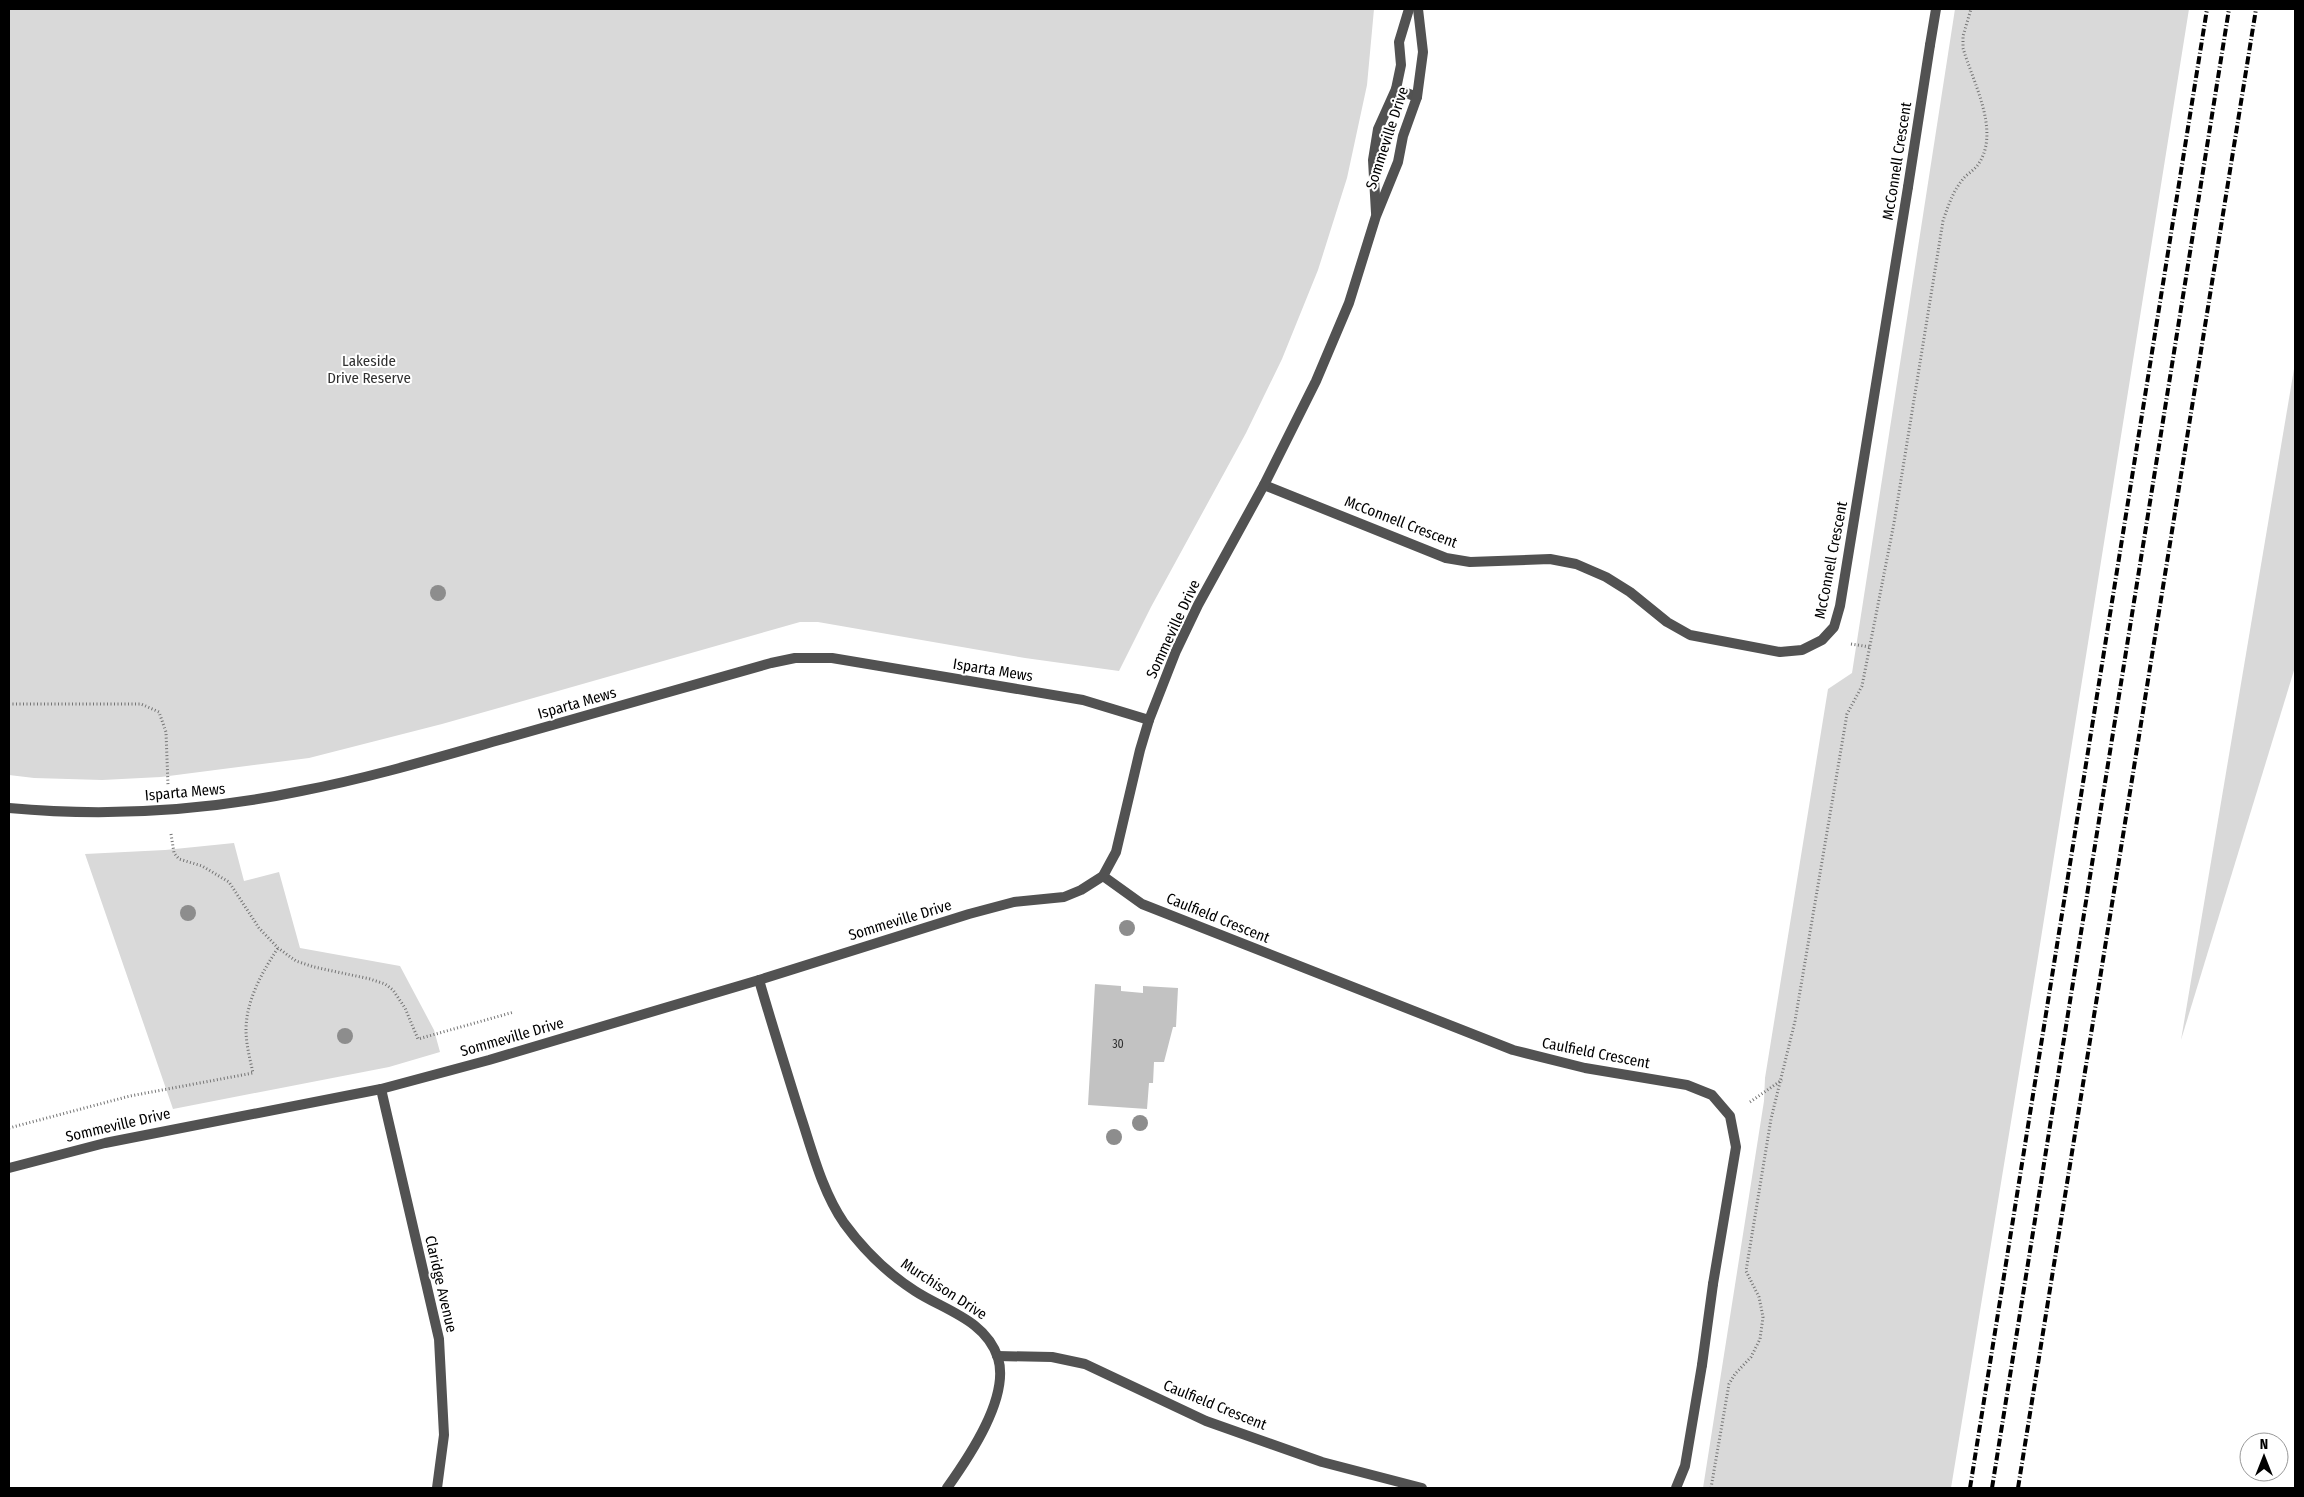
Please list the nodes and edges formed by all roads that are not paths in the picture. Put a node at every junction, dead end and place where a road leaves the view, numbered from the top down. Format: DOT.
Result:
graph roads {
  1 [pos="1409,9"];
  2 [pos="1418,9"];
  3 [pos="1936,9"];
  4 [pos="1396,90"];
  5 [pos="1417,97"];
  6 [pos="1376,216"];
  7 [pos="1264,485"];
  8 [pos="1149,720"];
  9 [pos="9,808"];
  10 [pos="1103,876"];
  11 [pos="759,980"];
  12 [pos="381,1089"];
  13 [pos="9,1168"];
  14 [pos="997,1356"];
  15 [pos="437,1488"];
  16 [pos="947,1488"];
  17 [pos="1422,1488"];
  18 [pos="1676,1488"];
  1 -- 4 [label="street, Sommeville Drive"];
  2 -- 5 [label="street, Sommeville Drive"];
  3 -- 7 [label="street, McConnell Crescent"];
  4 -- 5 [label="street"];
  4 -- 6 [label="street, Sommeville Drive"];
  5 -- 6 [label="street, Sommeville Drive"];
  6 -- 7 [label="street, Sommeville Drive"];
  7 -- 8 [label="street, Sommeville Drive"];
  8 -- 9 [label="street, Isparta Mews"];
  8 -- 10 [label="street, Sommeville Drive"];
  10 -- 11 [label="street, Sommeville Drive"];
  10 -- 18 [label="street, Caulfield Crescent"];
  11 -- 12 [label="street, Sommeville Drive"];
  11 -- 14 [label="street, Murchison Drive"];
  12 -- 13 [label="street, Sommeville Drive"];
  12 -- 15 [label="street, Claridge Avenue"];
  14 -- 16 [label="street, Murchison Drive"];
  14 -- 17 [label="street, Caulfield Crescent"];
}
